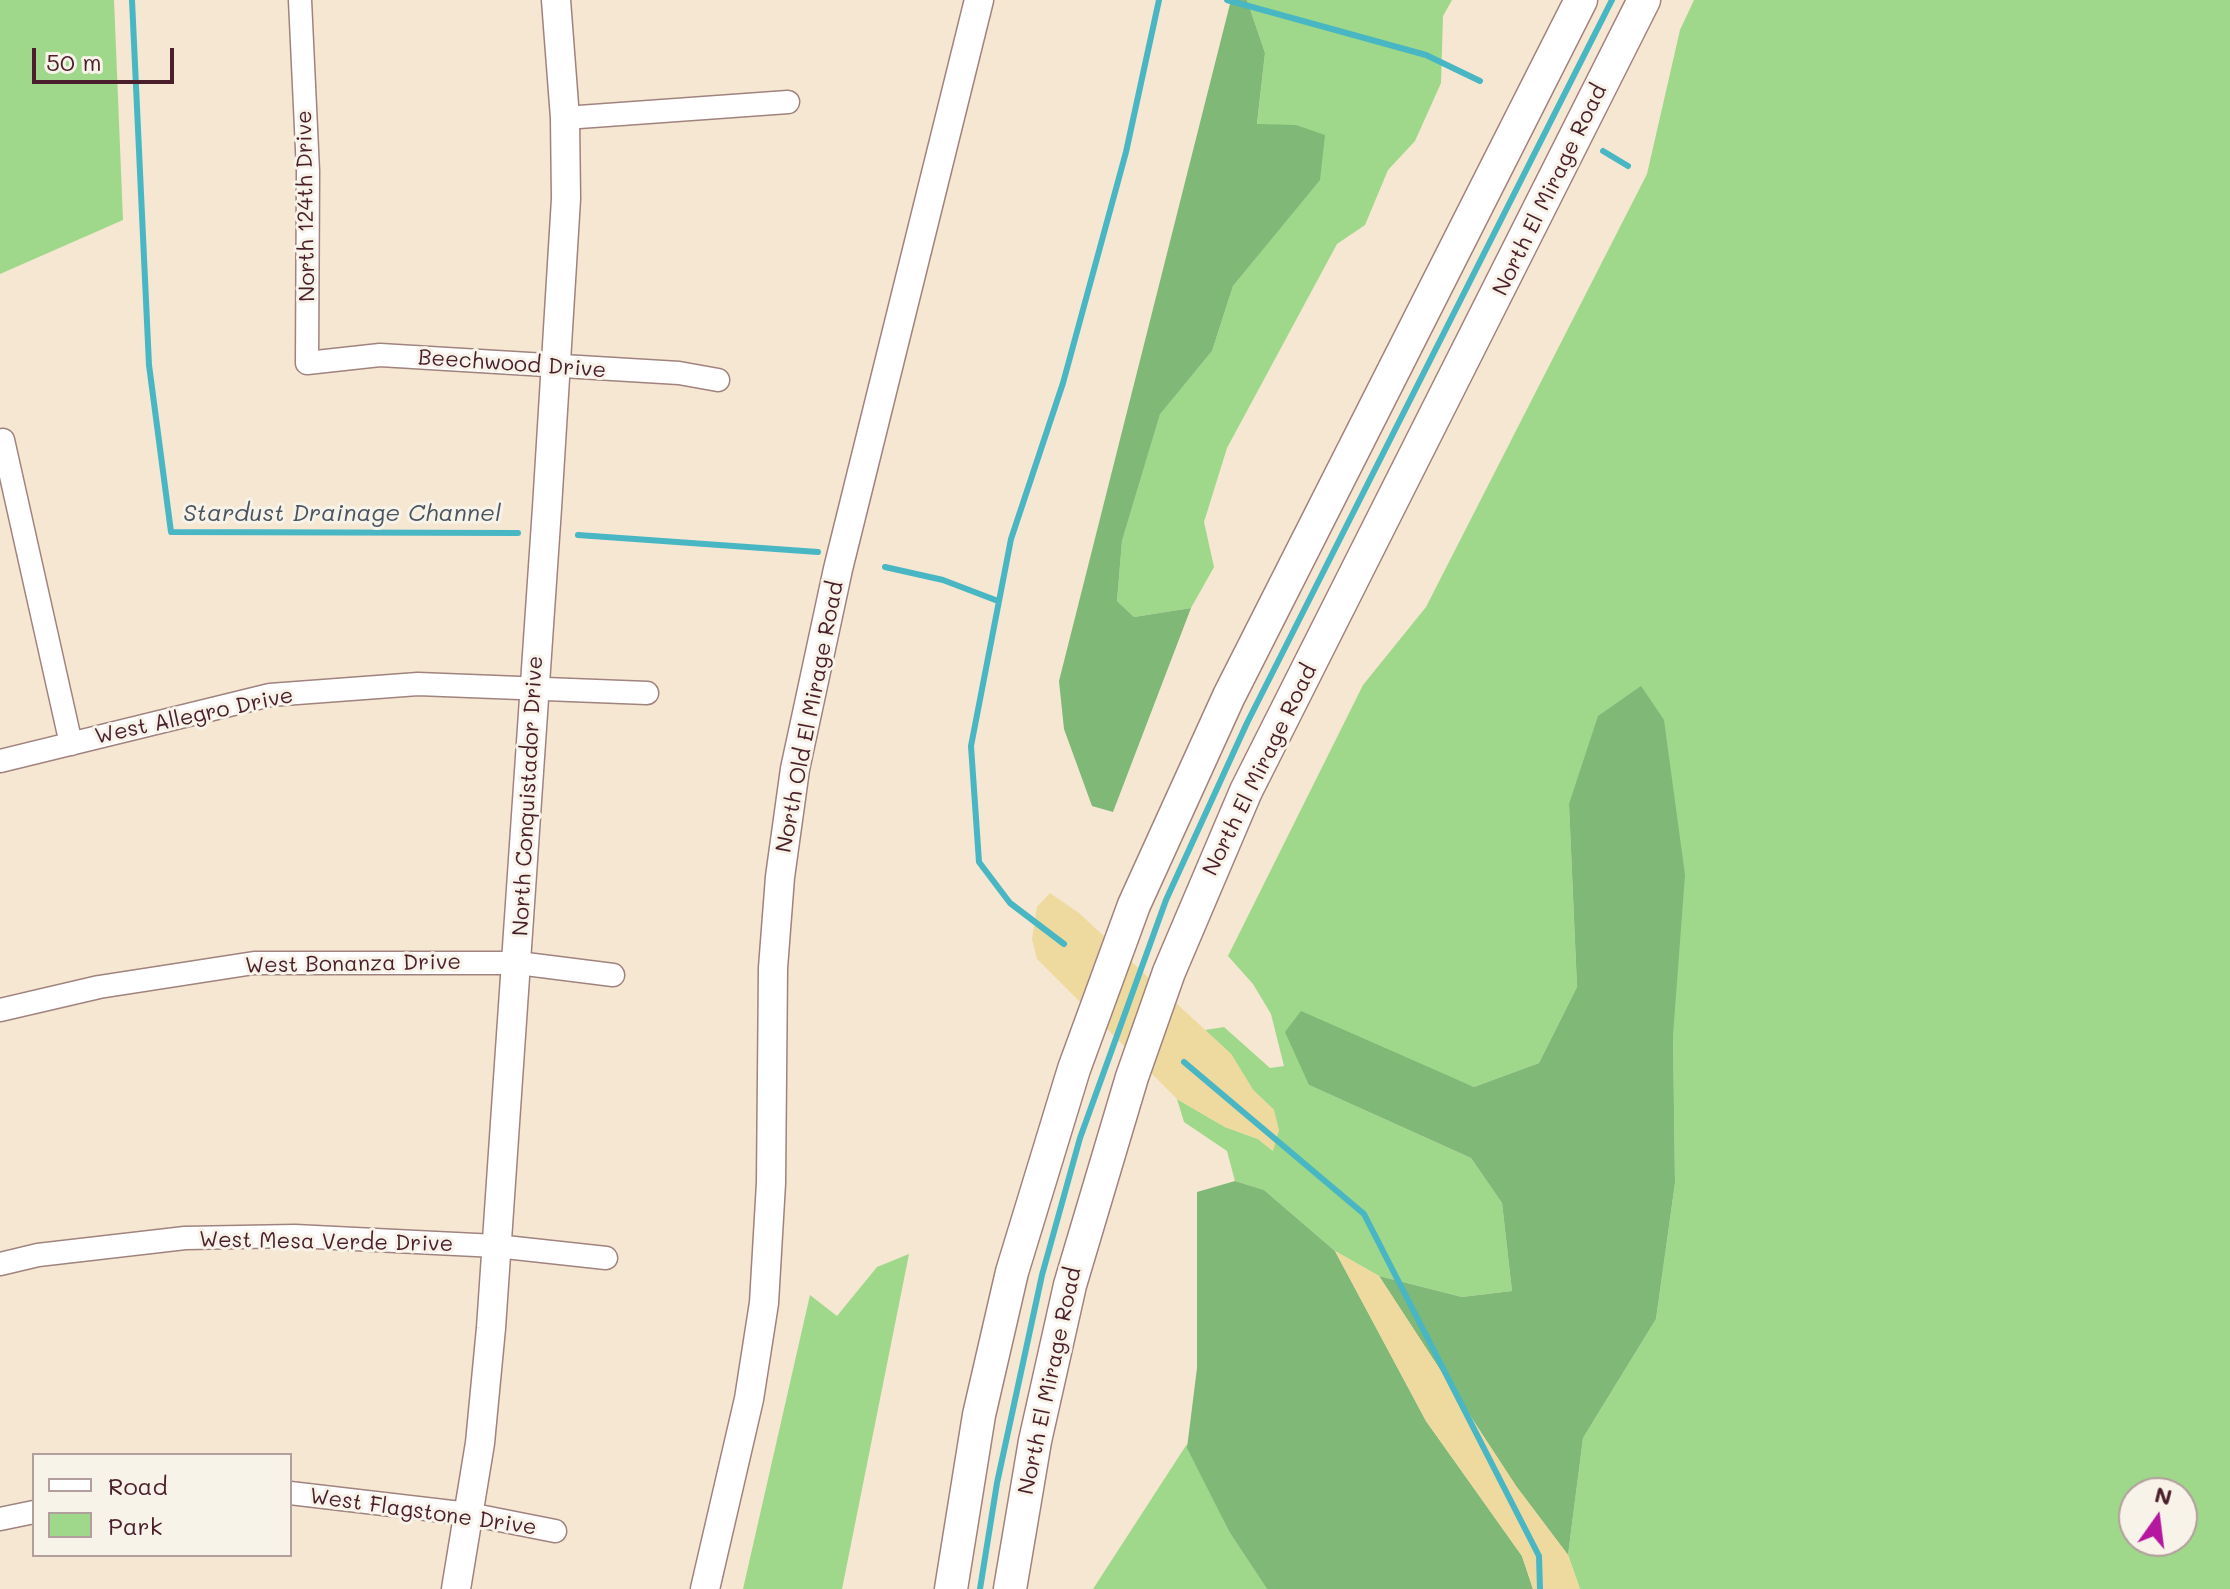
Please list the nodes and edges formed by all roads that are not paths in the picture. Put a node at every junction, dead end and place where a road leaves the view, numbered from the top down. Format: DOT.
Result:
graph roads {
  1 [pos="300,0"];
  2 [pos="556,0"];
  3 [pos="979,0"];
  4 [pos="1581,0"];
  5 [pos="1644,0"];
  6 [pos="788,102"];
  7 [pos="565,118"];
  8 [pos="307,363"];
  9 [pos="556,368"];
  10 [pos="718,380"];
  11 [pos="3,440"];
  12 [pos="533,690"];
  13 [pos="647,693"];
  14 [pos="71,744"];
  15 [pos="0,761"];
  16 [pos="518,963"];
  17 [pos="613,975"];
  18 [pos="0,1010"];
  19 [pos="496,1246"];
  20 [pos="606,1258"];
  21 [pos="0,1264"];
  22 [pos="292,1493"];
  23 [pos="32,1512"];
  24 [pos="469,1514"];
  25 [pos="0,1519"];
  26 [pos="555,1531"];
  27 [pos="456,1589"];
  28 [pos="705,1589"];
  29 [pos="951,1589"];
  30 [pos="1010,1589"];
  1 -- 8 [label="street, North 124th Drive"];
  2 -- 7 [label="street, North Conquistador Drive"];
  3 -- 28 [label="street, North Old El Mirage Road"];
  4 -- 29 [label="main road"];
  5 -- 30 [label="main road, North El Mirage Road"];
  6 -- 7 [label="street"];
  7 -- 9 [label="street, North Conquistador Drive"];
  8 -- 9 [label="street, Beechwood Drive"];
  9 -- 10 [label="street, Beechwood Drive"];
  9 -- 12 [label="street, North Conquistador Drive"];
  11 -- 14 [label="street"];
  12 -- 13 [label="street, West Allegro Drive"];
  12 -- 14 [label="street, West Allegro Drive"];
  12 -- 16 [label="street, North Conquistador Drive"];
  14 -- 15 [label="street, West Allegro Drive"];
  16 -- 17 [label="street, West Bonanza Drive"];
  16 -- 18 [label="street, West Bonanza Drive"];
  16 -- 19 [label="street, North Conquistador Drive"];
  19 -- 20 [label="street, West Mesa Verde Drive"];
  19 -- 21 [label="street, West Mesa Verde Drive"];
  19 -- 24 [label="street, North Conquistador Drive"];
  22 -- 24 [label="street, West Flagstone Drive"];
  23 -- 25 [label="street"];
  24 -- 26 [label="street, West Flagstone Drive"];
  24 -- 27 [label="street, North Conquistador Drive"];
}
